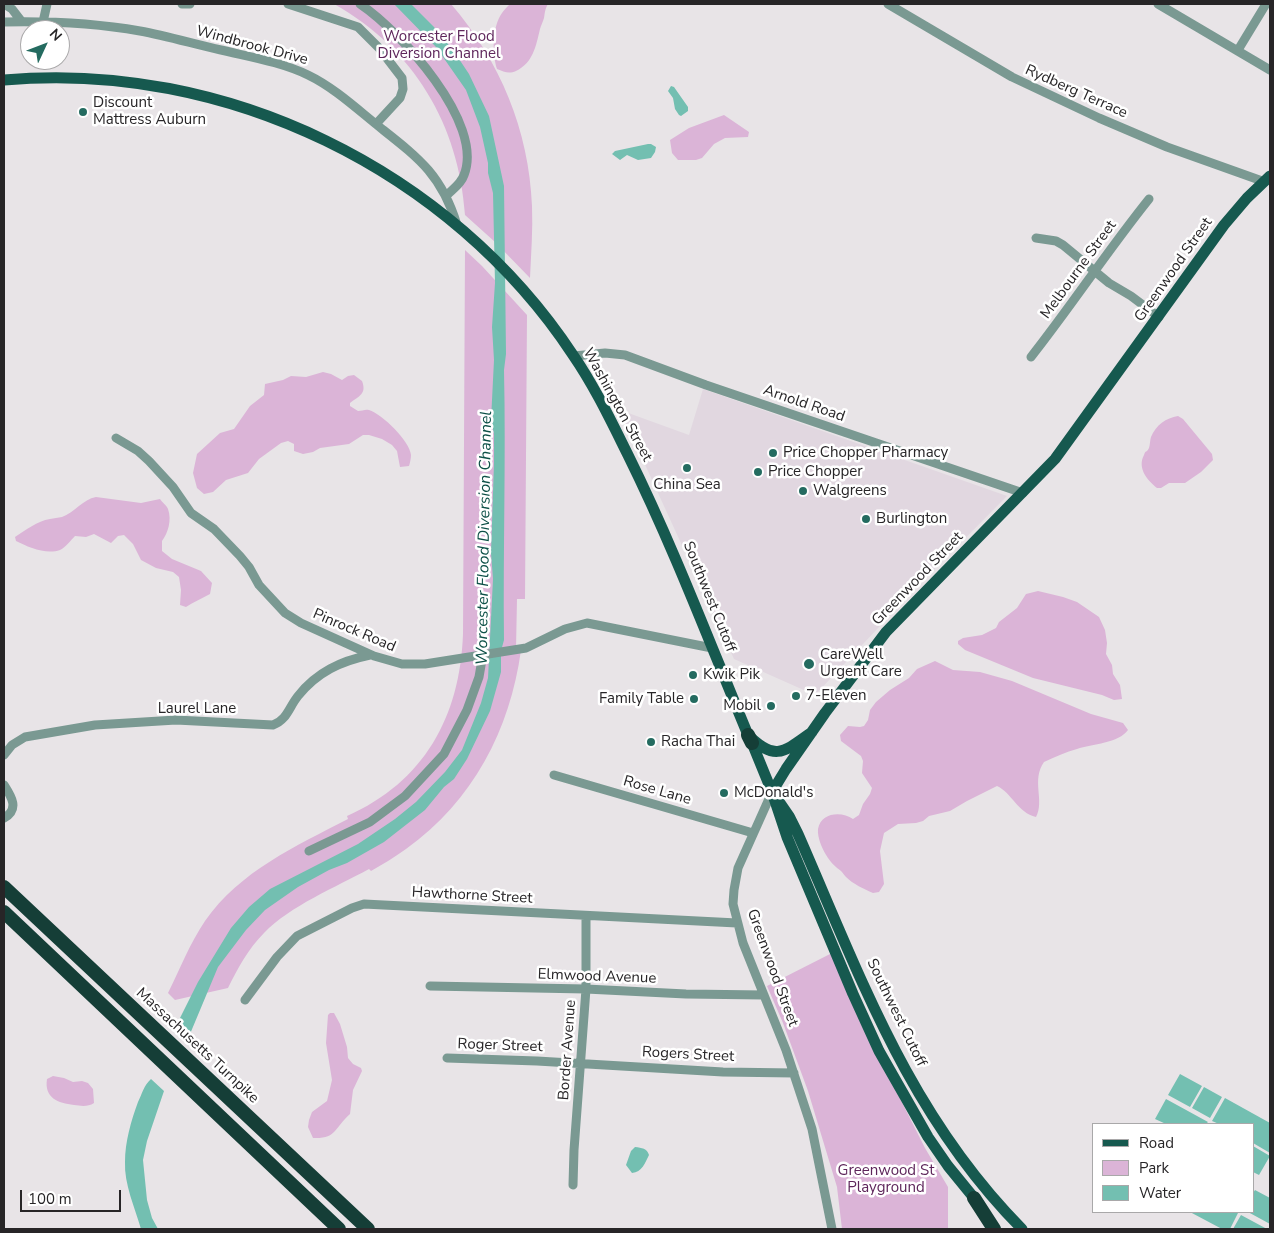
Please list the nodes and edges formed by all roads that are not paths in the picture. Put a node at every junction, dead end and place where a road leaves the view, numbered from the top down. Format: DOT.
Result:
graph roads {
  1 [pos="4,4"];
  2 [pos="47,4"];
  3 [pos="182,4"];
  4 [pos="190,4"];
  5 [pos="288,4"];
  6 [pos="360,4"];
  7 [pos="888,4"];
  8 [pos="1158,4"];
  9 [pos="1266,4"];
  10 [pos="1172,7"];
  11 [pos="20,20"];
  12 [pos="43,20"];
  13 [pos="4,22"];
  14 [pos="20,22"];
  15 [pos="70,24"];
  16 [pos="1238,50"];
  17 [pos="1270,70"];
  18 [pos="4,80"];
  19 [pos="376,124"];
  20 [pos="1268,179"];
  21 [pos="446,195"];
  22 [pos="1149,199"];
  23 [pos="462,228"];
  24 [pos="1036,238"];
  25 [pos="1095,272"];
  26 [pos="1159,317"];
  27 [pos="574,356"];
  28 [pos="1031,357"];
  29 [pos="116,438"];
  30 [pos="1024,493"];
  31 [pos="662,526"];
  32 [pos="712,648"];
  33 [pos="485,654"];
  34 [pos="371,655"];
  35 [pos="812,732"];
  36 [pos="750,738"];
  37 [pos="4,755"];
  38 [pos="554,775"];
  39 [pos="4,785"];
  40 [pos="772,792"];
  41 [pos="4,818"];
  42 [pos="753,833"];
  43 [pos="309,851"];
  44 [pos="4,887"];
  45 [pos="4,912"];
  46 [pos="586,916"];
  47 [pos="737,923"];
  48 [pos="430,986"];
  49 [pos="586,989"];
  50 [pos="764,995"];
  51 [pos="245,1000"];
  52 [pos="447,1058"];
  53 [pos="581,1064"];
  54 [pos="794,1073"];
  55 [pos="573,1185"];
  56 [pos="974,1198"];
  57 [pos="339,1229"];
  58 [pos="368,1229"];
  59 [pos="832,1229"];
  60 [pos="994,1229"];
  61 [pos="1002,1229"];
  62 [pos="1022,1229"];
  1 -- 11 [label="street"];
  2 -- 12 [label="street"];
  3 -- 4 [label="street"];
  5 -- 19 [label="street"];
  6 -- 21 [label="street"];
  7 -- 20 [label="street, Rydberg Terrace"];
  8 -- 10 [label="street"];
  9 -- 16 [label="street"];
  10 -- 16 [label="street"];
  13 -- 14 [label="street, Windbrook Drive"];
  15 -- 19 [label="street, Windbrook Drive"];
  16 -- 17 [label="street"];
  18 -- 23 [label="main road, Washington Street"];
  19 -- 21 [label="street, Windbrook Drive"];
  20 -- 26 [label="main road, Greenwood Street"];
  21 -- 23 [label="street, Windbrook Drive"];
  22 -- 25 [label="street, Melbourne Street"];
  23 -- 27 [label="main road, Washington Street"];
  24 -- 25 [label="street"];
  25 -- 26 [label="street"];
  25 -- 28 [label="street, Melbourne Street"];
  26 -- 30 [label="main road, Greenwood Street"];
  27 -- 30 [label="street, Arnold Road"];
  27 -- 31 [label="main road, Washington Street"];
  29 -- 34 [label="street, Pinrock Road"];
  30 -- 35 [label="main road, Greenwood Street"];
  31 -- 32 [label="main road, Southwest Cutoff"];
  32 -- 33 [label="street, Pinrock Road"];
  32 -- 36 [label="main road, Southwest Cutoff"];
  33 -- 34 [label="street, Pinrock Road"];
  33 -- 43 [label="street"];
  34 -- 37 [label="street, Laurel Lane"];
  35 -- 36 [label="main road"];
  35 -- 40 [label="main road, Greenwood Street"];
  36 -- 40 [label="main road, Southwest Cutoff"];
  38 -- 42 [label="street, Rose Lane"];
  39 -- 41 [label="street"];
  40 -- 42 [label="street, Greenwood Street"];
  40 -- 56 [label="main road, Southwest Cutoff"];
  40 -- 62 [label="main road, Southwest Cutoff"];
  42 -- 47 [label="street, Greenwood Street"];
  44 -- 58 [label="highway, Massachusetts Turnpike"];
  45 -- 57 [label="highway"];
  46 -- 47 [label="street, Hawthorne Street"];
  46 -- 49 [label="street, Border Avenue"];
  46 -- 51 [label="street, Hawthorne Street"];
  47 -- 50 [label="street, Greenwood Street"];
  48 -- 49 [label="street, Elmwood Avenue"];
  49 -- 50 [label="street, Elmwood Avenue"];
  49 -- 53 [label="street, Border Avenue"];
  50 -- 54 [label="street, Greenwood Street"];
  52 -- 53 [label="street, Roger Street"];
  53 -- 54 [label="street, Rogers Street"];
  53 -- 55 [label="street, Border Avenue"];
  54 -- 59 [label="street, Greenwood Street"];
  56 -- 60 [label="highway"];
  56 -- 61 [label="main road, Southwest Cutoff"];
}
